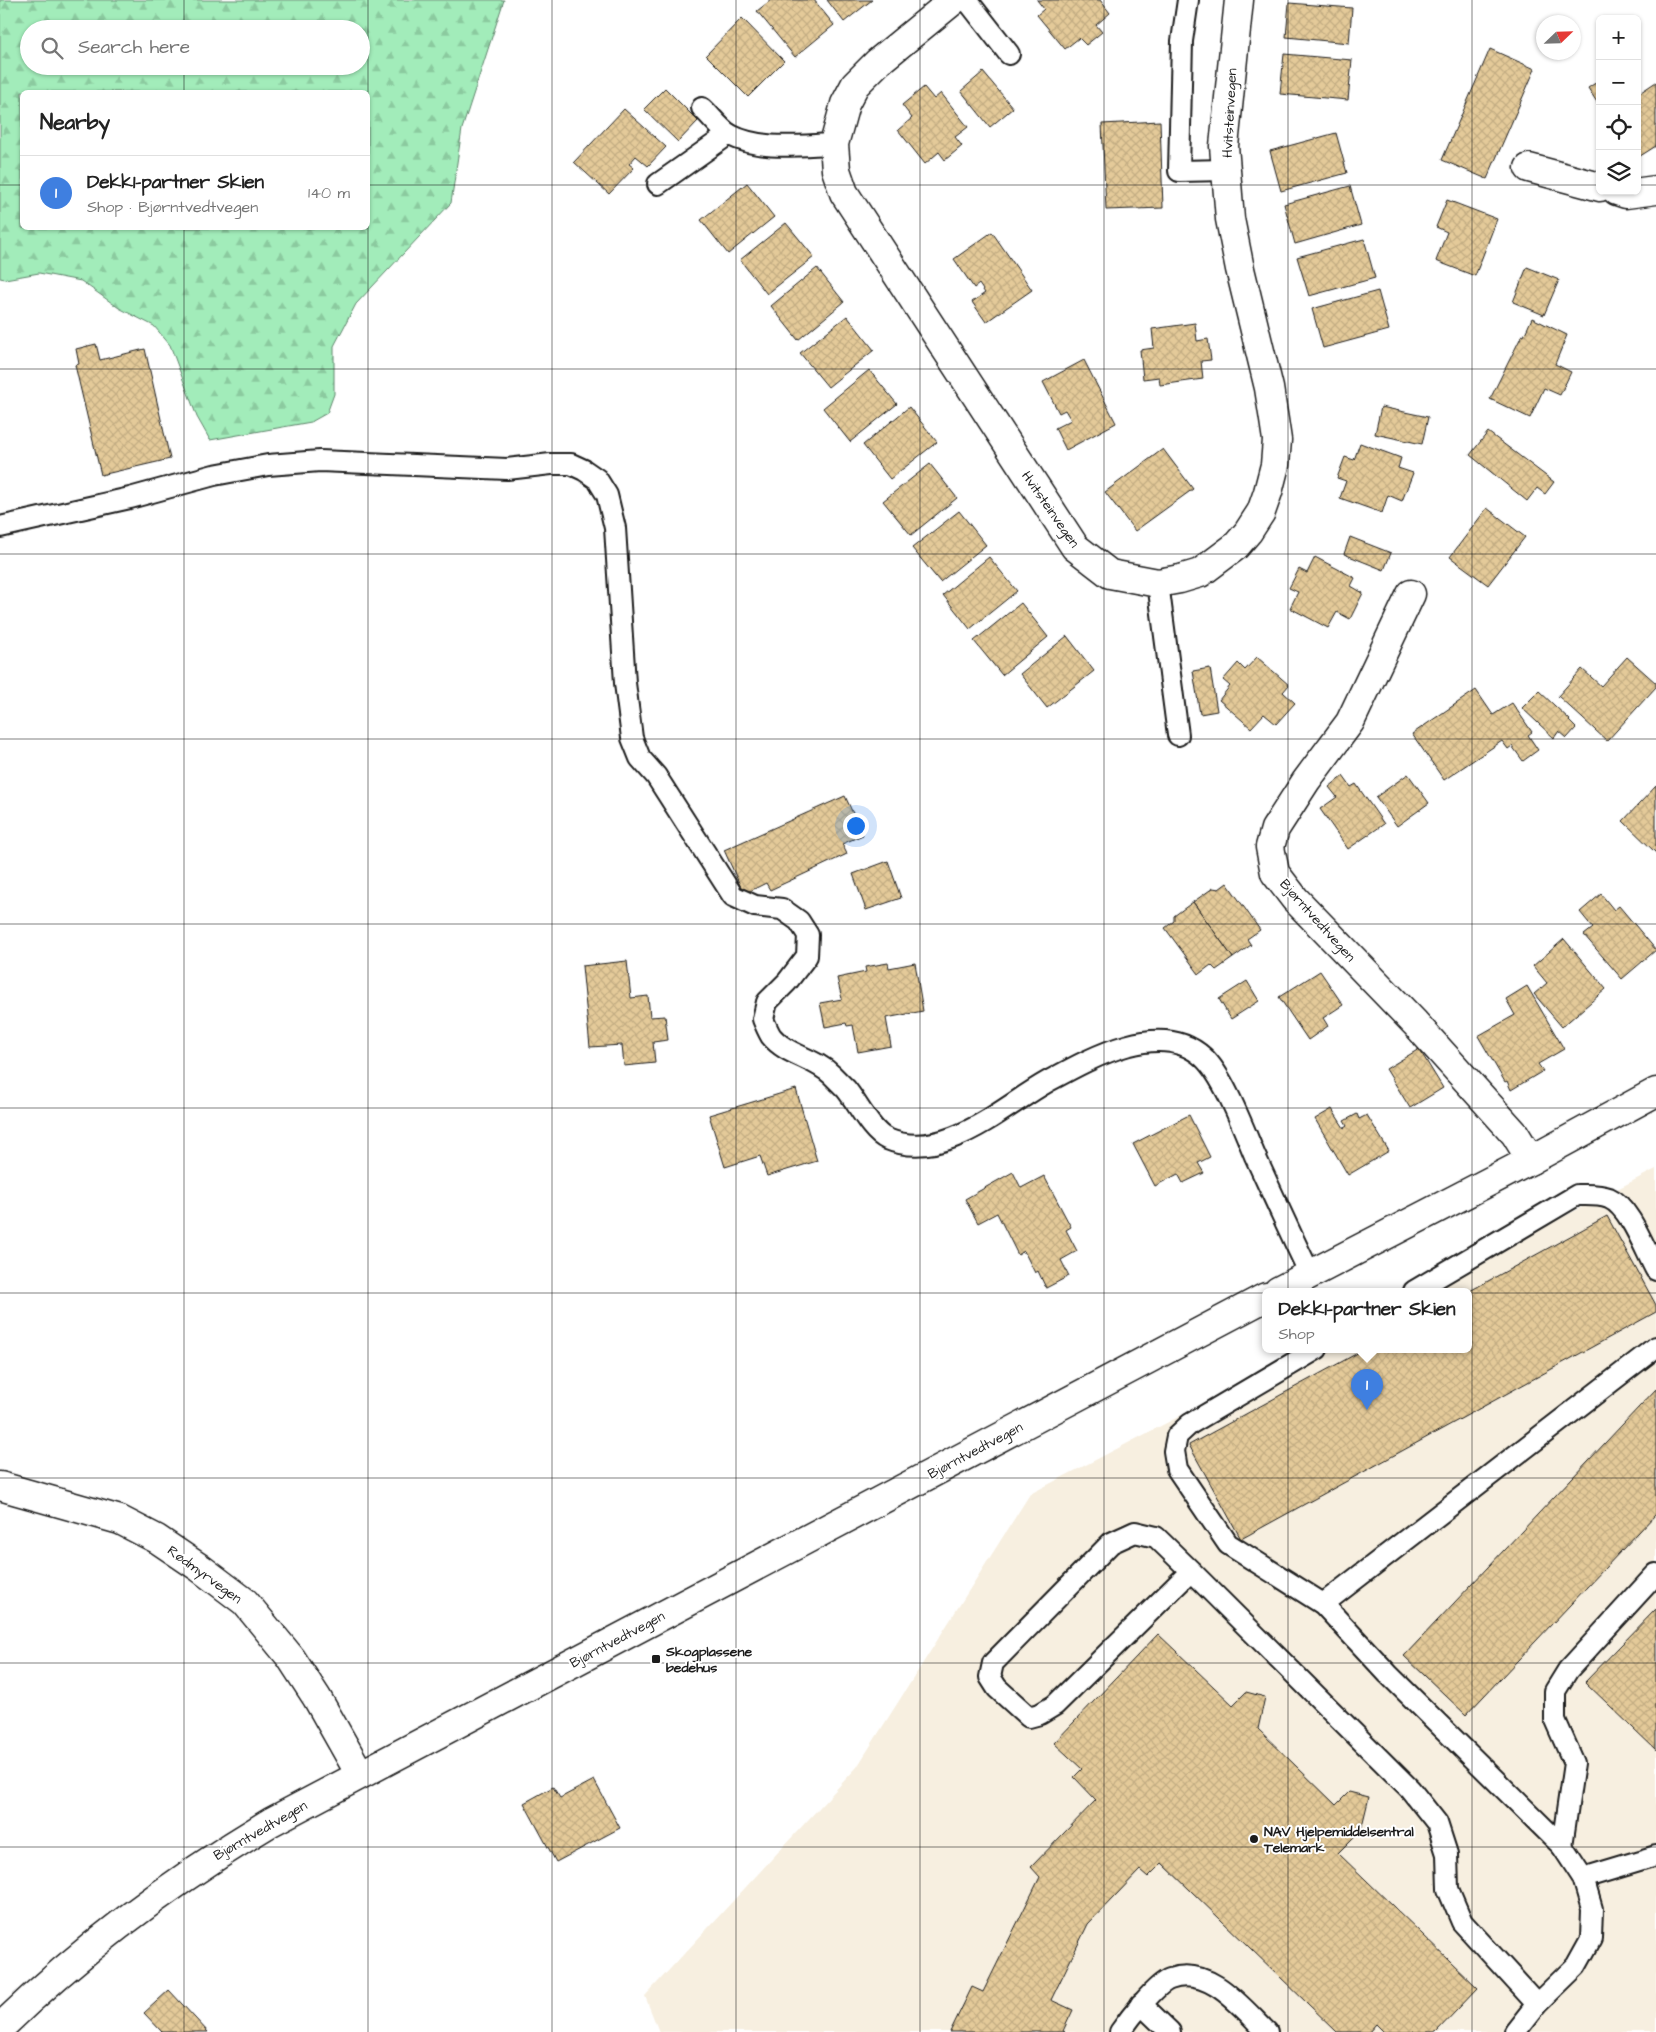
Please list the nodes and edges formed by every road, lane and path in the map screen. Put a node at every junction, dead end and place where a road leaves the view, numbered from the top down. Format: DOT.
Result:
graph roads {
  1 [pos="954,0"];
  2 [pos="967,0"];
  3 [pos="1188,0"];
  4 [pos="1239,0"];
  5 [pos="1009,54"];
  6 [pos="702,108"];
  7 [pos="729,134"];
  8 [pos="834,144"];
  9 [pos="1529,168"];
  10 [pos="1226,170"];
  11 [pos="658,184"];
  12 [pos="1596,186"];
  13 [pos="1656,190"];
  14 [pos="1641,192"];
  15 [pos="0,527"];
  16 [pos="1158,582"];
  17 [pos="1411,594"];
  18 [pos="1178,735"];
  19 [pos="1656,1092"];
  20 [pos="1531,1160"];
  21 [pos="1656,1270"];
  22 [pos="1310,1274"];
  23 [pos="1284,1288"];
  24 [pos="1419,1288"];
  25 [pos="1262,1300"];
  26 [pos="1656,1346"];
  27 [pos="1309,1353"];
  28 [pos="0,1486"];
  29 [pos="1191,1571"];
  30 [pos="1656,1574"];
  31 [pos="1323,1604"];
  32 [pos="360,1774"];
  33 [pos="1562,1846"];
  34 [pos="1656,1856"];
  35 [pos="1583,1878"];
  36 [pos="1141,2004"];
  37 [pos="1537,2004"];
  38 [pos="0,2028"];
  39 [pos="1120,2032"];
  40 [pos="1170,2032"];
  41 [pos="1267,2032"];
  42 [pos="1514,2032"];
  1 -- 8 [label="street, Hvitsteinvegen"];
  2 -- 5 [label="lane"];
  3 -- 10 [label="lane"];
  4 -- 10 [label="street, Hvitsteinvegen"];
  6 -- 7 [label="lane"];
  7 -- 8 [label="lane"];
  7 -- 11 [label="lane"];
  8 -- 16 [label="street, Hvitsteinvegen"];
  9 -- 12 [label="street"];
  10 -- 16 [label="street, Hvitsteinvegen"];
  13 -- 14 [label="street"];
  15 -- 22 [label="lane"];
  16 -- 18 [label="lane"];
  17 -- 20 [label="street, Bjørntvedtvegen"];
  19 -- 20 [label="street"];
  20 -- 22 [label="street"];
  21 -- 24 [label="lane"];
  22 -- 23 [label="street"];
  25 -- 32 [label="street, Bjørntvedtvegen"];
  26 -- 31 [label="lane"];
  27 -- 31 [label="lane"];
  28 -- 32 [label="street, Rødmyrvegen"];
  29 -- 29 [label="lane"];
  29 -- 37 [label="lane"];
  30 -- 33 [label="lane"];
  31 -- 33 [label="lane"];
  32 -- 38 [label="street, Bjørntvedtvegen"];
  33 -- 35 [label="lane"];
  34 -- 35 [label="lane"];
  35 -- 37 [label="lane"];
  36 -- 39 [label="lane"];
  36 -- 40 [label="lane"];
  36 -- 41 [label="lane"];
  37 -- 42 [label="lane"];
}
